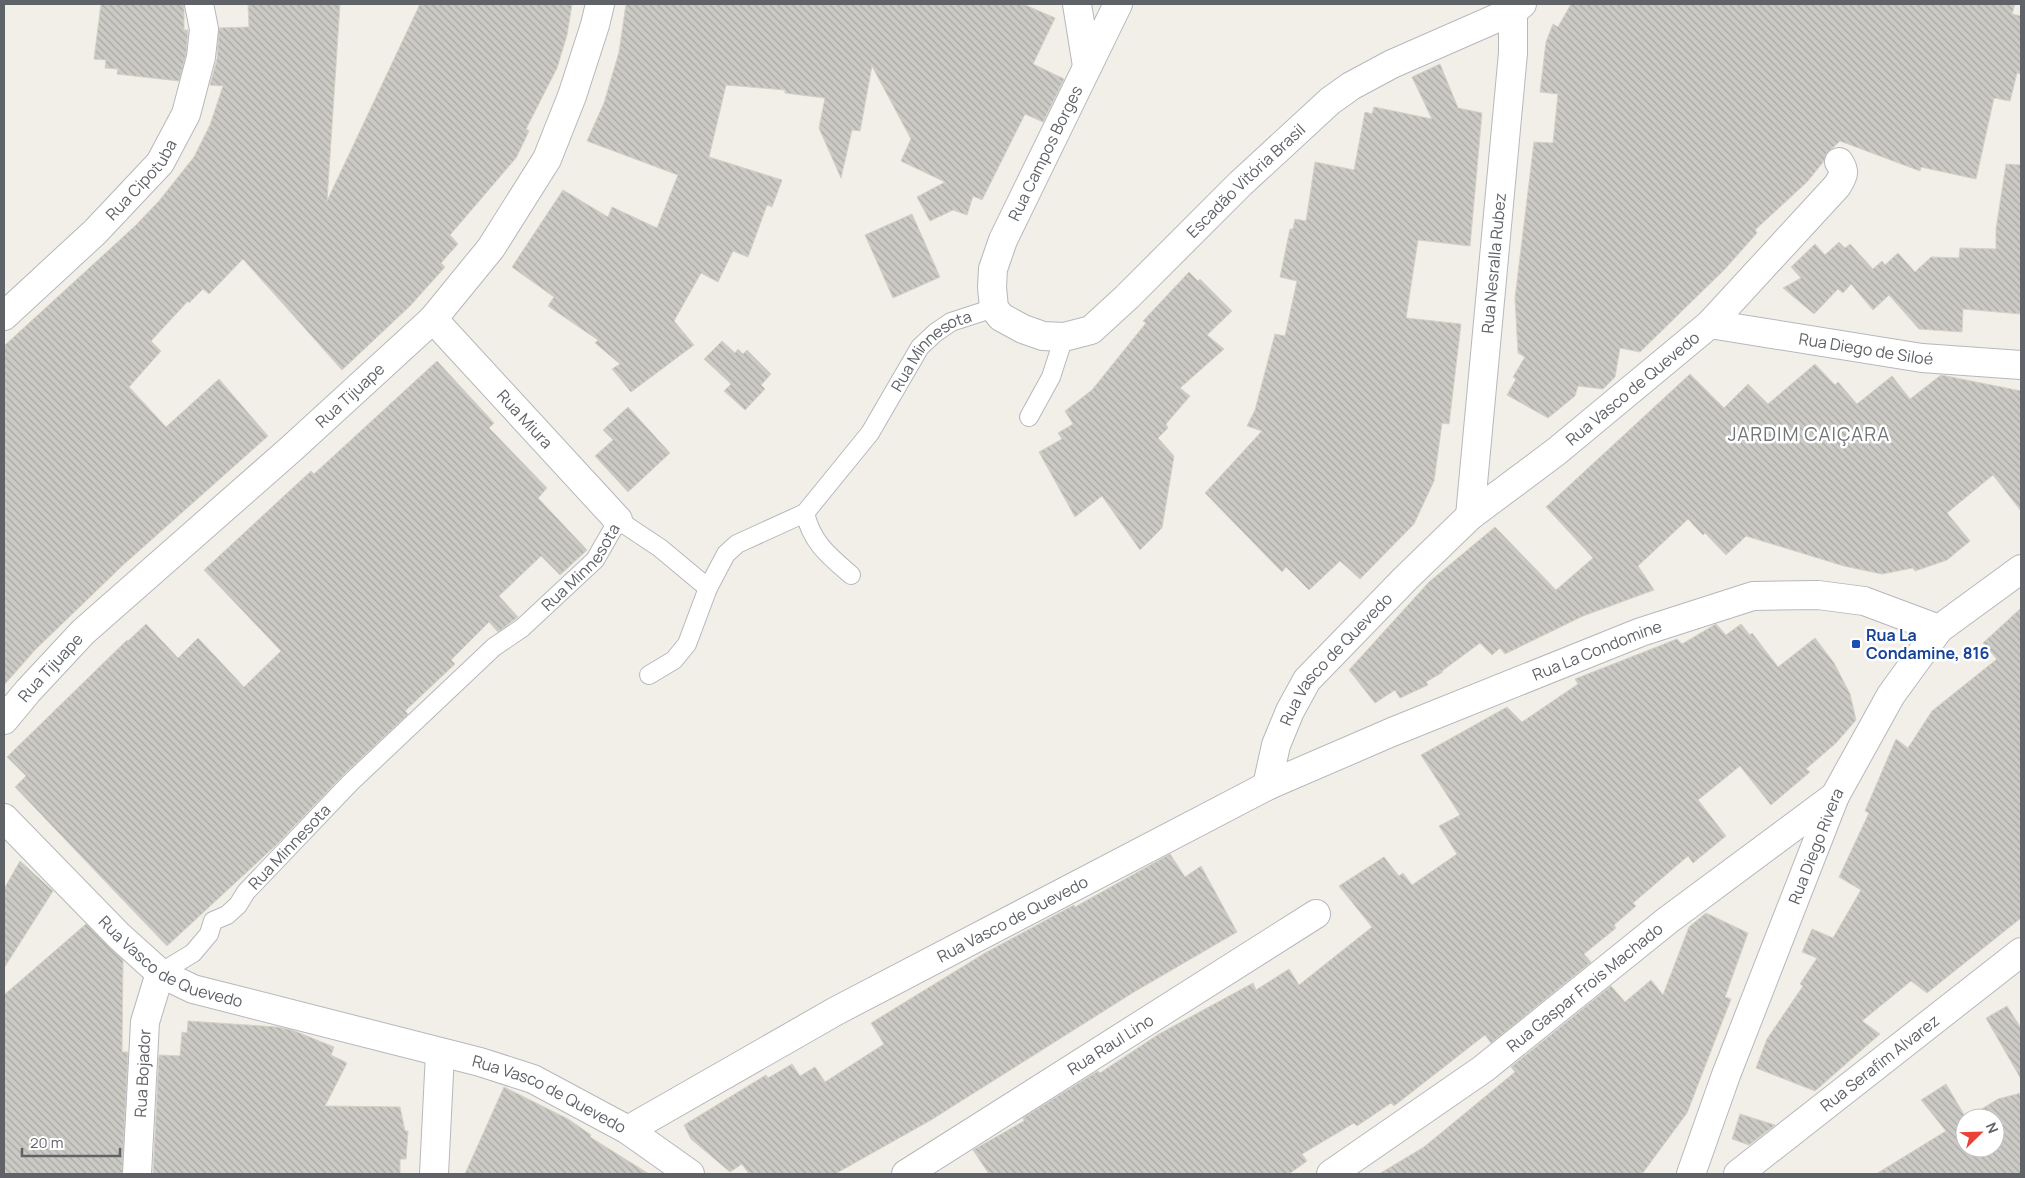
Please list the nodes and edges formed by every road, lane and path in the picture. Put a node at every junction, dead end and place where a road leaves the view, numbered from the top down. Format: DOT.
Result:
graph roads {
  1 [pos="199,4"];
  2 [pos="600,4"];
  3 [pos="1077,4"];
  4 [pos="1118,4"];
  5 [pos="1518,7"];
  6 [pos="1087,66"];
  7 [pos="1839,162"];
  8 [pos="994,308"];
  9 [pos="4,316"];
  10 [pos="433,318"];
  11 [pos="1710,324"];
  12 [pos="1064,337"];
  13 [pos="2021,365"];
  14 [pos="1029,418"];
  15 [pos="805,513"];
  16 [pos="1470,516"];
  17 [pos="618,520"];
  18 [pos="2021,569"];
  19 [pos="851,575"];
  20 [pos="708,588"];
  21 [pos="1939,629"];
  22 [pos="648,675"];
  23 [pos="4,720"];
  24 [pos="1267,786"];
  25 [pos="1836,796"];
  26 [pos="4,818"];
  27 [pos="1316,914"];
  28 [pos="2021,952"];
  29 [pos="160,973"];
  30 [pos="440,1053"];
  31 [pos="628,1130"];
  32 [pos="137,1174"];
  33 [pos="434,1174"];
  34 [pos="690,1174"];
  35 [pos="906,1174"];
  36 [pos="1330,1174"];
  37 [pos="1691,1174"];
  38 [pos="1738,1174"];
  1 -- 9 [label="street, Rua Cipotuba"];
  2 -- 10 [label="street, Rua Tijuape"];
  3 -- 6 [label="street"];
  4 -- 6 [label="street, Rua Campos Borges"];
  5 -- 12 [label="street, Escadão Vitória Brasil"];
  5 -- 16 [label="street, Rua Nesralla Rubez"];
  6 -- 8 [label="street, Rua Campos Borges"];
  7 -- 11 [label="street, Rua Vasco de Quevedo"];
  8 -- 12 [label="street, Escadão Vitória Brasil"];
  8 -- 15 [label="lane, Rua Minnesota"];
  10 -- 17 [label="street, Rua Miura"];
  10 -- 23 [label="street, Rua Tijuape"];
  11 -- 13 [label="street, Rua Diego de Siloé"];
  11 -- 16 [label="street, Rua Vasco de Quevedo"];
  12 -- 14 [label="lane"];
  15 -- 19 [label="lane"];
  15 -- 20 [label="lane, Rua Minnesota"];
  16 -- 24 [label="street, Rua Vasco de Quevedo"];
  17 -- 20 [label="lane, Rua Minnesota"];
  17 -- 29 [label="lane, Rua Minnesota"];
  18 -- 21 [label="street, Rua Diego Rivera"];
  20 -- 22 [label="lane"];
  21 -- 24 [label="street, Rua La Condomine"];
  21 -- 25 [label="street, Rua Diego Rivera"];
  24 -- 31 [label="street, Rua Vasco de Quevedo"];
  25 -- 36 [label="street, Rua Gaspar Frois Machado"];
  25 -- 37 [label="street, Rua Diego Rivera"];
  26 -- 29 [label="street, Rua Vasco de Quevedo"];
  27 -- 35 [label="street, Rua Raul Lino"];
  28 -- 38 [label="street, Rua Serafim Alvarez"];
  29 -- 30 [label="street, Rua Vasco de Quevedo"];
  29 -- 32 [label="street, Rua Bojador"];
  30 -- 31 [label="street, Rua Vasco de Quevedo"];
  30 -- 33 [label="street"];
  31 -- 34 [label="street"];
}
